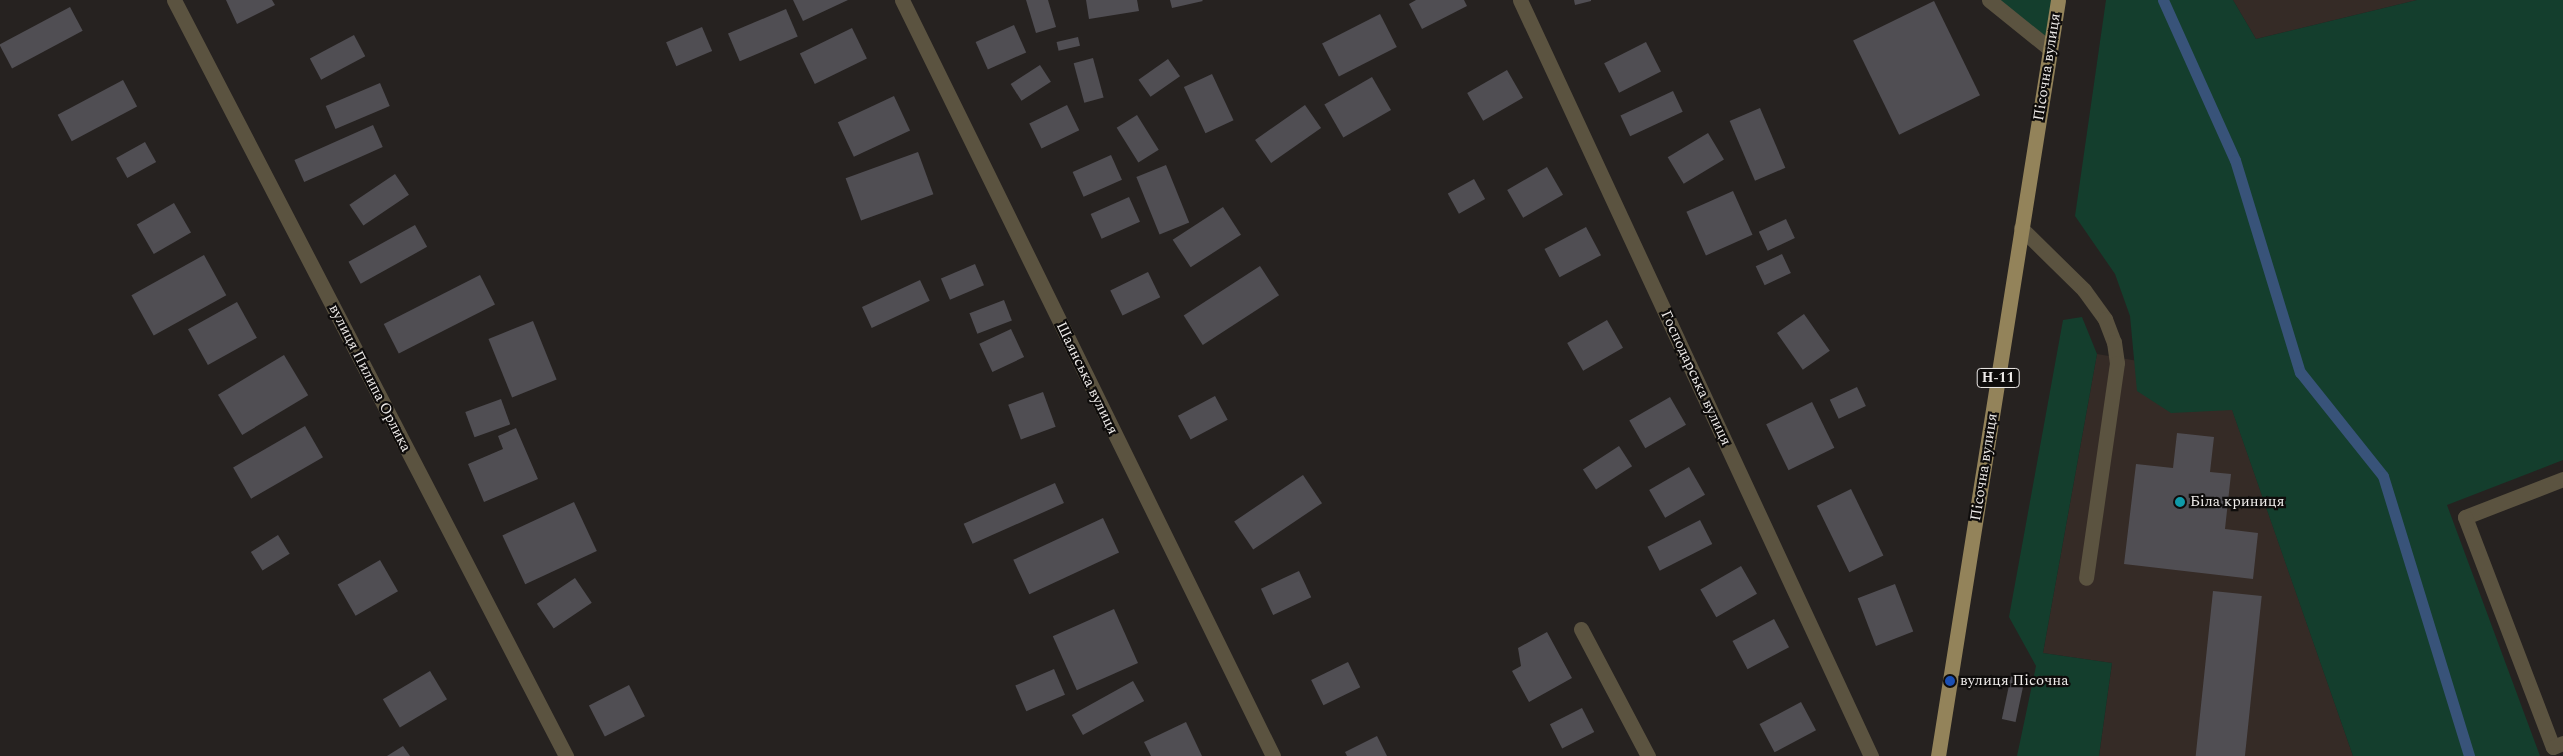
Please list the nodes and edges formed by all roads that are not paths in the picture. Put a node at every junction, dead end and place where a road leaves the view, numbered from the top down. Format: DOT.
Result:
graph roads {
  1 [pos="174,0"];
  2 [pos="902,0"];
  3 [pos="1520,0"];
  4 [pos="1989,0"];
  5 [pos="2058,0"];
  6 [pos="2050,49"];
  7 [pos="2021,228"];
  8 [pos="2563,479"];
  9 [pos="2086,578"];
  10 [pos="1581,629"];
  11 [pos="2563,743"];
  12 [pos="566,756"];
  13 [pos="1273,756"];
  14 [pos="1648,756"];
  15 [pos="1871,756"];
  16 [pos="1938,756"];
  1 -- 12 [label="street, вулиця Пилипа Орлика"];
  2 -- 13 [label="street, Шаянська вулиця"];
  3 -- 15 [label="street, Господарська вулиця"];
  4 -- 6 [label="street"];
  5 -- 6 [label="main road, Пісочна вулиця / Н-11"];
  6 -- 7 [label="main road, Пісочна вулиця / Н-11"];
  7 -- 9 [label="street"];
  7 -- 16 [label="main road, Пісочна вулиця / Н-11"];
  8 -- 11 [label="street"];
  10 -- 14 [label="street"];
}
